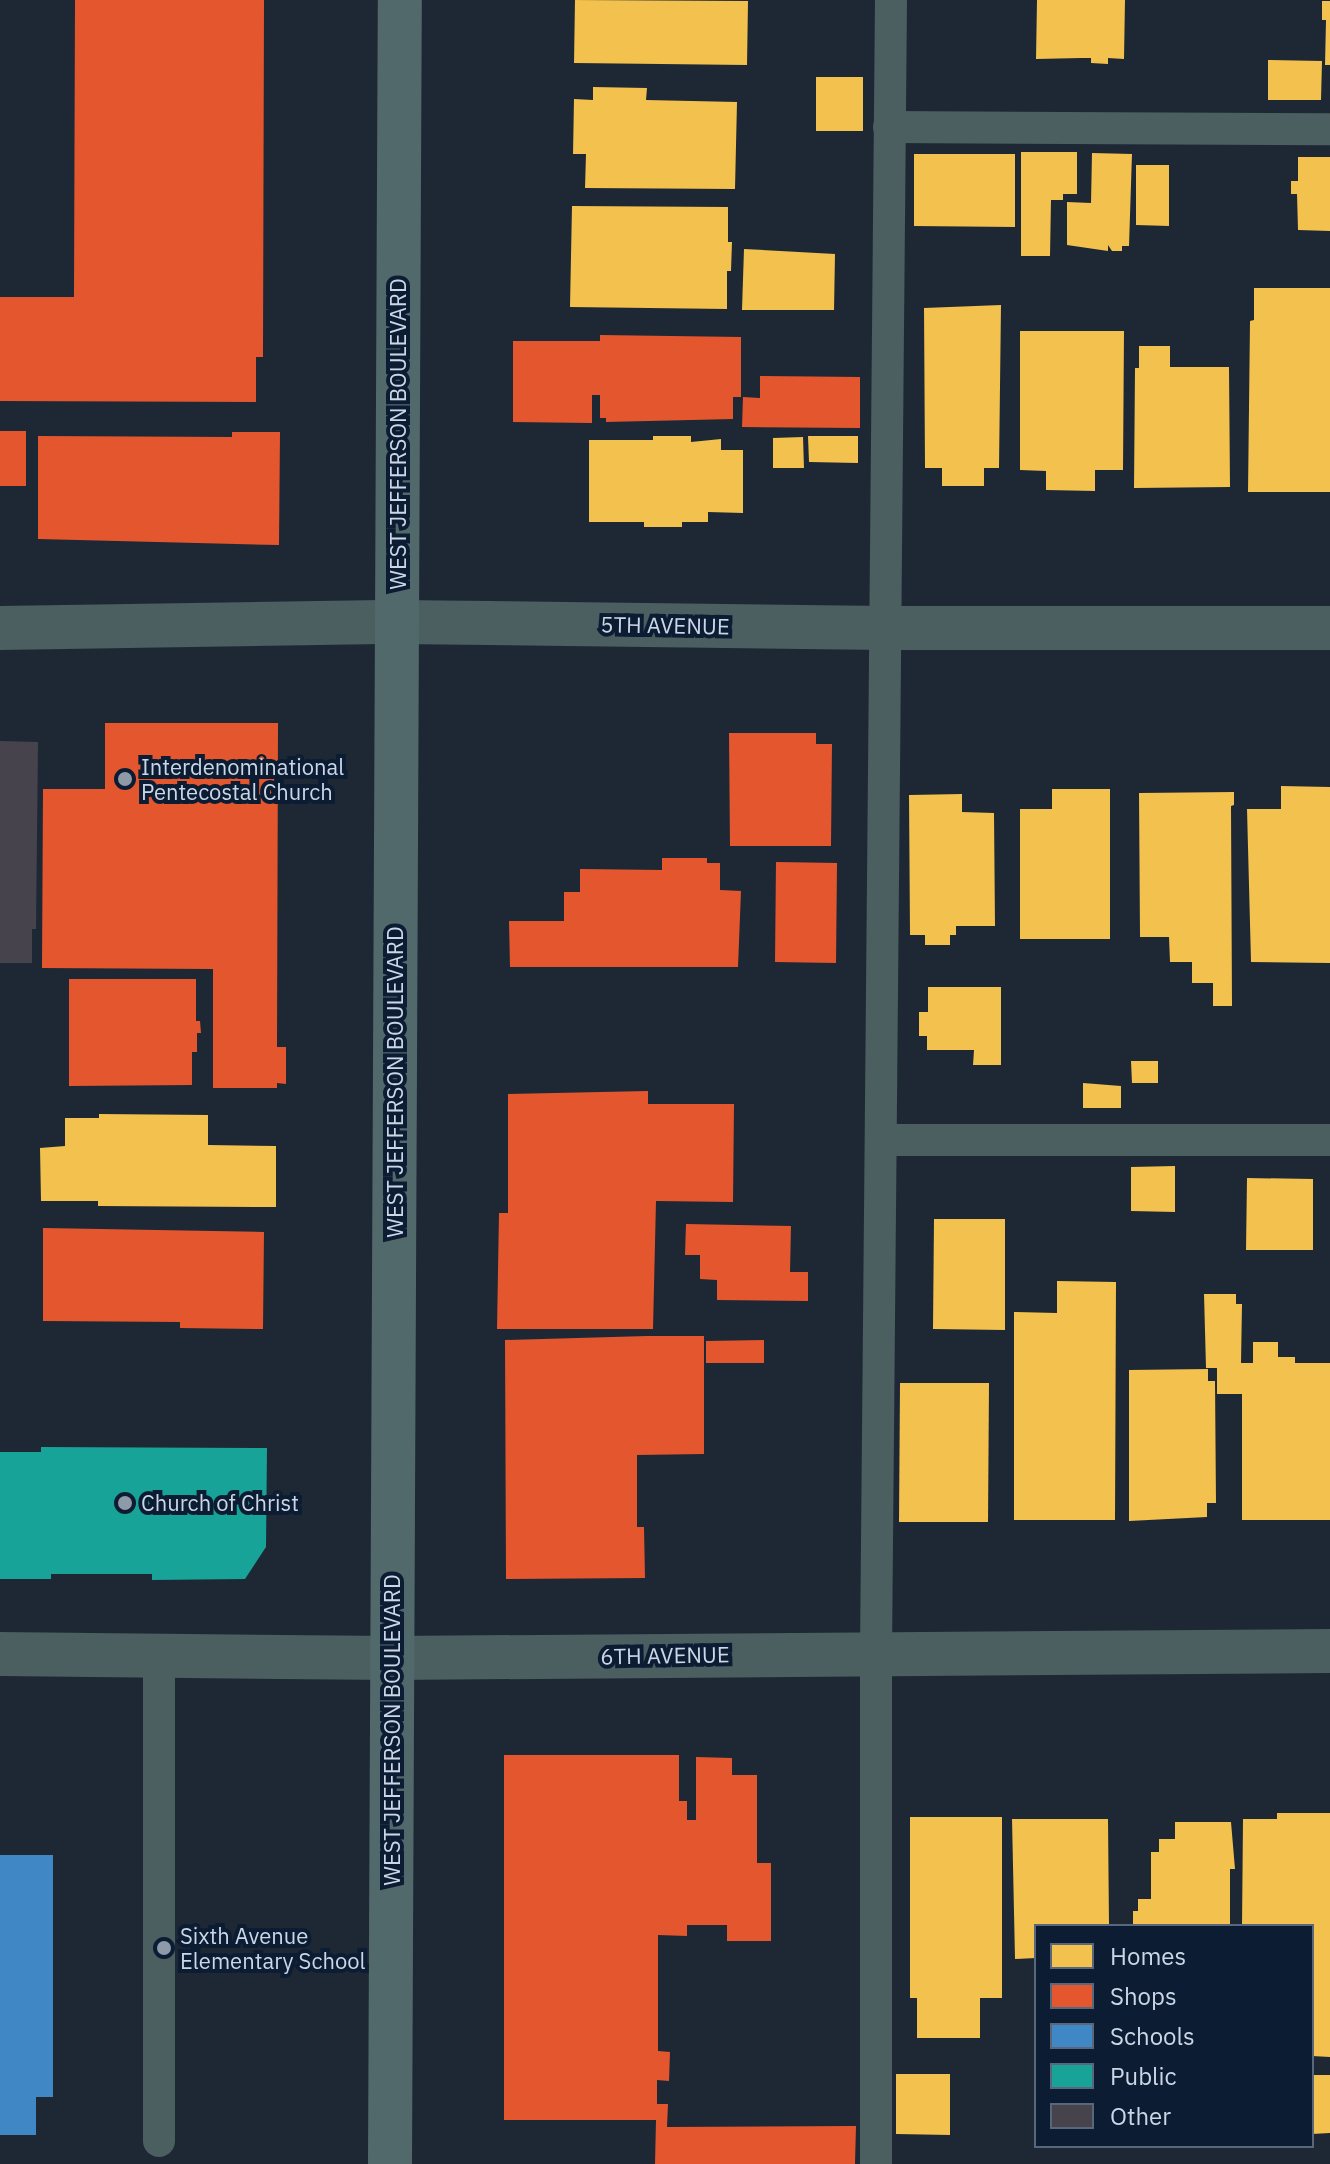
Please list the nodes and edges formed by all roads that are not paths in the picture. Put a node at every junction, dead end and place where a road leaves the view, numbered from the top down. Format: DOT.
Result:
graph roads {
  1 [pos="400,0"];
  2 [pos="891,0"];
  3 [pos="889,127"];
  4 [pos="1330,129"];
  5 [pos="398,622"];
  6 [pos="0,628"];
  7 [pos="885,628"];
  8 [pos="1330,628"];
  9 [pos="881,1140"];
  10 [pos="1330,1140"];
  11 [pos="1330,1651"];
  12 [pos="876,1652"];
  13 [pos="0,1654"];
  14 [pos="159,1655"];
  15 [pos="392,1658"];
  16 [pos="159,2141"];
  17 [pos="390,2164"];
  18 [pos="876,2164"];
  1 -- 5 [label="main road, WEST JEFFERSON BOULEVARD"];
  2 -- 3 [label="lane"];
  3 -- 4 [label="lane"];
  3 -- 7 [label="lane"];
  5 -- 6 [label="street, 5TH AVENUE"];
  5 -- 7 [label="street, 5TH AVENUE"];
  5 -- 15 [label="main road, WEST JEFFERSON BOULEVARD"];
  7 -- 8 [label="street, 5TH AVENUE"];
  7 -- 9 [label="lane"];
  9 -- 10 [label="lane"];
  9 -- 12 [label="lane"];
  11 -- 12 [label="street, 6TH AVENUE"];
  12 -- 15 [label="street, 6TH AVENUE"];
  12 -- 18 [label="lane"];
  13 -- 14 [label="street, 6TH AVENUE"];
  14 -- 15 [label="street, 6TH AVENUE"];
  14 -- 16 [label="lane"];
  15 -- 17 [label="main road, WEST JEFFERSON BOULEVARD"];
}
